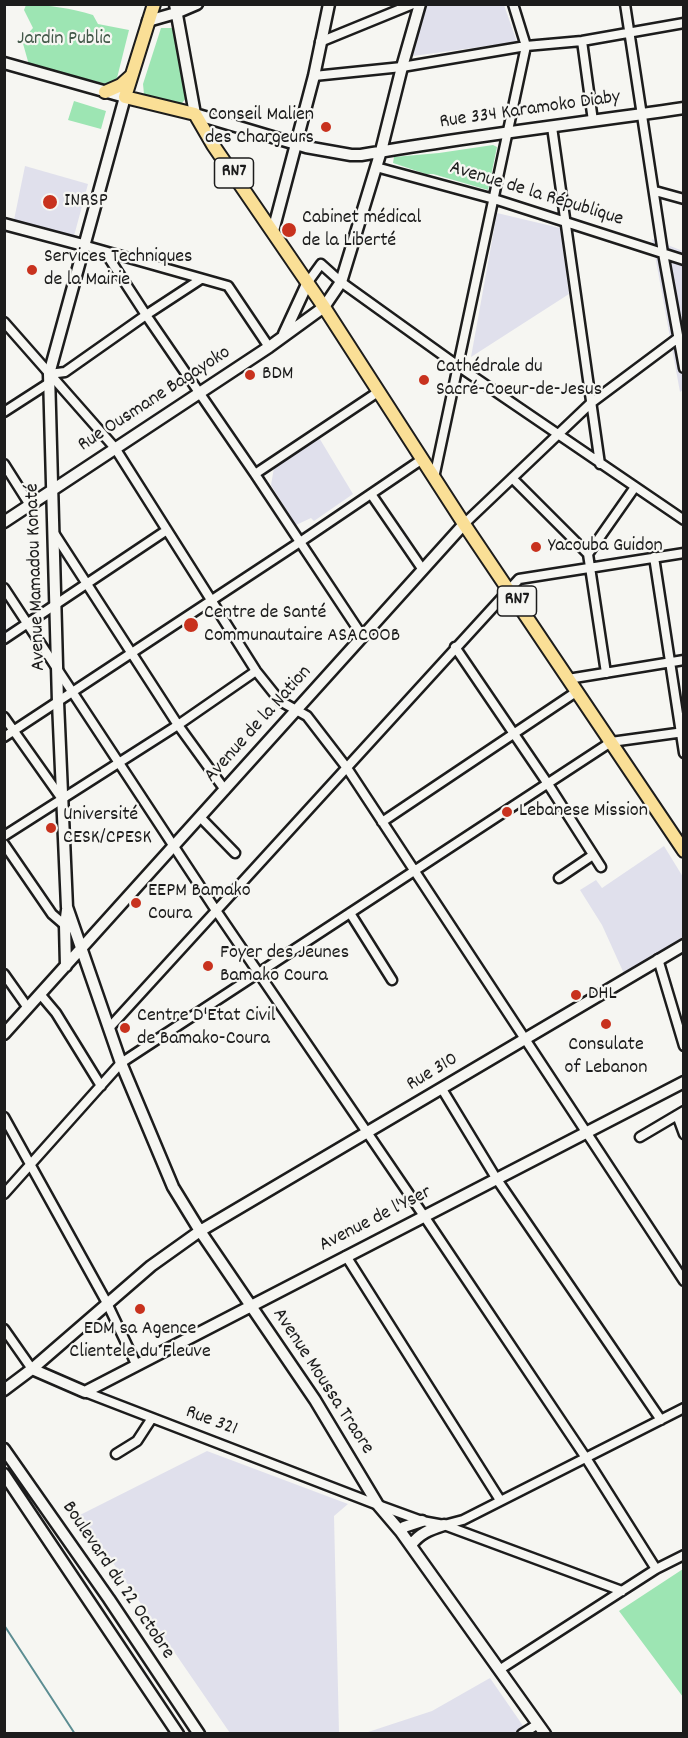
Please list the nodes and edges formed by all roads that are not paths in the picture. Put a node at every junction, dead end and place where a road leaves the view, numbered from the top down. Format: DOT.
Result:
graph roads {
  1 [pos="154,4"];
  2 [pos="197,4"];
  3 [pos="329,4"];
  4 [pos="413,4"];
  5 [pos="420,4"];
  6 [pos="513,4"];
  7 [pos="625,4"];
  8 [pos="176,9"];
  9 [pos="148,21"];
  10 [pos="684,23"];
  11 [pos="629,33"];
  12 [pos="582,41"];
  13 [pos="320,42"];
  14 [pos="526,46"];
  15 [pos="4,63"];
  16 [pos="402,67"];
  17 [pos="314,76"];
  18 [pos="131,78"];
  19 [pos="105,92"];
  20 [pos="125,97"];
  21 [pos="141,101"];
  22 [pos="684,108"];
  23 [pos="195,114"];
  24 [pos="643,114"];
  25 [pos="593,121"];
  26 [pos="552,127"];
  27 [pos="507,131"];
  28 [pos="301,145"];
  29 [pos="381,152"];
  30 [pos="376,167"];
  31 [pos="655,191"];
  32 [pos="494,199"];
  33 [pos="684,199"];
  34 [pos="565,223"];
  35 [pos="4,224"];
  36 [pos="273,231"];
  37 [pos="83,245"];
  38 [pos="105,252"];
  39 [pos="663,253"];
  40 [pos="684,260"];
  41 [pos="201,279"];
  42 [pos="308,282"];
  43 [pos="341,282"];
  44 [pos="324,307"];
  45 [pos="146,315"];
  46 [pos="4,322"];
  47 [pos="284,336"];
  48 [pos="678,338"];
  49 [pos="269,347"];
  50 [pos="458,366"];
  51 [pos="684,368"];
  52 [pos="49,379"];
  53 [pos="199,392"];
  54 [pos="378,392"];
  55 [pos="591,403"];
  56 [pos="4,412"];
  57 [pos="557,435"];
  58 [pos="115,448"];
  59 [pos="421,460"];
  60 [pos="4,464"];
  61 [pos="600,464"];
  62 [pos="255,474"];
  63 [pos="434,478"];
  64 [pos="512,478"];
  65 [pos="635,487"];
  66 [pos="52,489"];
  67 [pos="371,494"];
  68 [pos="30,505"];
  69 [pos="684,519"];
  70 [pos="4,522"];
  71 [pos="464,524"];
  72 [pos="167,530"];
  73 [pos="54,532"];
  74 [pos="300,542"];
  75 [pos="684,553"];
  76 [pos="588,554"];
  77 [pos="654,557"];
  78 [pos="590,567"];
  79 [pos="423,570"];
  80 [pos="87,584"];
  81 [pos="4,588"];
  82 [pos="508,589"];
  83 [pos="212,600"];
  84 [pos="56,605"];
  85 [pos="28,624"];
  86 [pos="363,637"];
  87 [pos="4,639"];
  88 [pos="455,647"];
  89 [pos="132,653"];
  90 [pos="684,660"];
  91 [pos="670,663"];
  92 [pos="58,670"];
  93 [pos="256,671"];
  94 [pos="606,673"];
  95 [pos="568,679"];
  96 [pos="576,692"];
  97 [pos="73,693"];
  98 [pos="58,702"];
  99 [pos="295,709"];
  100 [pos="4,717"];
  101 [pos="178,725"];
  102 [pos="14,731"];
  103 [pos="682,732"];
  104 [pos="514,733"];
  105 [pos="4,737"];
  106 [pos="611,742"];
  107 [pos="684,753"];
  108 [pos="119,762"];
  109 [pos="346,768"];
  110 [pos="548,784"];
  111 [pos="225,790"];
  112 [pos="63,799"];
  113 [pos="200,818"];
  114 [pos="382,822"];
  115 [pos="4,836"];
  116 [pos="4,844"];
  117 [pos="175,846"];
  118 [pos="684,851"];
  119 [pos="235,853"];
  120 [pos="593,855"];
  121 [pos="601,867"];
  122 [pos="414,871"];
  123 [pos="559,878"];
  124 [pos="67,907"];
  125 [pos="215,909"];
  126 [pos="350,913"];
  127 [pos="65,925"];
  128 [pos="75,932"];
  129 [pos="684,945"];
  130 [pos="81,950"];
  131 [pos="658,959"];
  132 [pos="66,966"];
  133 [pos="4,974"];
  134 [pos="258,974"];
  135 [pos="392,980"];
  136 [pos="40,994"];
  137 [pos="28,1008"];
  138 [pos="109,1028"];
  139 [pos="4,1034"];
  140 [pos="524,1040"];
  141 [pos="684,1046"];
  142 [pos="121,1063"];
  143 [pos="684,1082"];
  144 [pos="101,1086"];
  145 [pos="442,1089"];
  146 [pos="680,1113"];
  147 [pos="4,1117"];
  148 [pos="586,1132"];
  149 [pos="367,1134"];
  150 [pos="684,1134"];
  151 [pos="640,1137"];
  152 [pos="31,1166"];
  153 [pos="496,1178"];
  154 [pos="4,1194"];
  155 [pos="424,1216"];
  156 [pos="200,1231"];
  157 [pos="346,1256"];
  158 [pos="684,1281"];
  159 [pos="106,1303"];
  160 [pos="250,1305"];
  161 [pos="4,1329"];
  162 [pos="136,1364"];
  163 [pos="32,1369"];
  164 [pos="4,1390"];
  165 [pos="85,1392"];
  166 [pos="684,1408"];
  167 [pos="152,1418"];
  168 [pos="661,1420"];
  169 [pos="4,1449"];
  170 [pos="116,1454"];
  171 [pos="586,1458"];
  172 [pos="4,1474"];
  173 [pos="500,1500"];
  174 [pos="378,1505"];
  175 [pos="422,1521"];
  176 [pos="444,1525"];
  177 [pos="401,1532"];
  178 [pos="411,1545"];
  179 [pos="684,1555"];
  180 [pos="656,1569"];
  181 [pos="622,1591"];
  182 [pos="499,1670"];
  183 [pos="541,1729"];
  184 [pos="178,1734"];
  185 [pos="199,1734"];
  186 [pos="522,1734"];
  1 -- 9 [label="main road"];
  2 -- 8 [label="street"];
  3 -- 13 [label="street"];
  4 -- 13 [label="street"];
  5 -- 16 [label="street, Rue Ousmane Bagayoko"];
  6 -- 14 [label="street"];
  7 -- 11 [label="street"];
  8 -- 9 [label="street"];
  8 -- 23 [label="street"];
  9 -- 18 [label="main road"];
  10 -- 11 [label="street"];
  11 -- 12 [label="street"];
  11 -- 24 [label="street"];
  12 -- 14 [label="street"];
  12 -- 25 [label="street"];
  13 -- 17 [label="street"];
  14 -- 16 [label="street"];
  14 -- 27 [label="street"];
  15 -- 19 [label="street"];
  16 -- 17 [label="street"];
  16 -- 29 [label="street, Rue Ousmane Bagayoko"];
  17 -- 28 [label="street"];
  18 -- 19 [label="main road"];
  18 -- 20 [label="main road"];
  18 -- 21 [label="main road"];
  19 -- 20 [label="street"];
  20 -- 21 [label="main road"];
  20 -- 37 [label="street, Avenue Mamadou Konaté"];
  21 -- 23 [label="main road"];
  22 -- 24 [label="street, Rue 334 Karamoko Diaby"];
  23 -- 28 [label="street"];
  23 -- 36 [label="main road, RN7"];
  24 -- 25 [label="street, Rue 334 Karamoko Diaby"];
  24 -- 31 [label="street"];
  25 -- 26 [label="street, Rue 334 Karamoko Diaby"];
  26 -- 27 [label="street, Rue 334 Karamoko Diaby"];
  26 -- 34 [label="street"];
  27 -- 29 [label="street, Rue 334 Karamoko Diaby"];
  27 -- 32 [label="street"];
  28 -- 29 [label="street, Rue 334 Karamoko Diaby"];
  28 -- 36 [label="street"];
  29 -- 30 [label="street, Rue Ousmane Bagayoko"];
  30 -- 32 [label="street, Avenue de la République"];
  30 -- 43 [label="street, Rue Ousmane Bagayoko"];
  31 -- 33 [label="street"];
  31 -- 39 [label="street"];
  32 -- 34 [label="street, Avenue de la République"];
  32 -- 50 [label="street"];
  34 -- 39 [label="street, Avenue de la République"];
  34 -- 55 [label="street"];
  35 -- 37 [label="street"];
  36 -- 42 [label="main road, RN7"];
  37 -- 38 [label="street"];
  37 -- 52 [label="street, Avenue Mamadou Konaté"];
  38 -- 41 [label="street"];
  38 -- 45 [label="street"];
  39 -- 40 [label="street, Avenue de la République"];
  39 -- 48 [label="street"];
  41 -- 45 [label="street"];
  41 -- 49 [label="street"];
  42 -- 43 [label="street"];
  42 -- 44 [label="main road, RN7"];
  42 -- 47 [label="street"];
  43 -- 44 [label="street, Rue Ousmane Bagayoko"];
  43 -- 50 [label="street"];
  44 -- 47 [label="street, Rue Ousmane Bagayoko"];
  44 -- 54 [label="main road, RN7"];
  45 -- 52 [label="street"];
  45 -- 53 [label="street"];
  46 -- 52 [label="street"];
  47 -- 49 [label="street, Rue Ousmane Bagayoko"];
  48 -- 51 [label="street"];
  48 -- 55 [label="street"];
  49 -- 53 [label="street, Rue Ousmane Bagayoko"];
  50 -- 57 [label="street"];
  50 -- 63 [label="street"];
  52 -- 56 [label="street"];
  52 -- 58 [label="street"];
  52 -- 66 [label="street, Avenue Mamadou Konaté"];
  53 -- 58 [label="street, Rue Ousmane Bagayoko"];
  53 -- 62 [label="street"];
  54 -- 59 [label="main road, RN7"];
  54 -- 62 [label="street"];
  55 -- 57 [label="street"];
  55 -- 61 [label="street"];
  57 -- 61 [label="street"];
  57 -- 64 [label="street"];
  58 -- 66 [label="street, Rue Ousmane Bagayoko"];
  58 -- 72 [label="street"];
  59 -- 63 [label="main road, RN7"];
  59 -- 67 [label="street"];
  60 -- 68 [label="street"];
  61 -- 65 [label="street"];
  62 -- 74 [label="street"];
  63 -- 71 [label="main road, RN7"];
  64 -- 71 [label="street"];
  64 -- 76 [label="street"];
  65 -- 69 [label="street"];
  65 -- 76 [label="street"];
  66 -- 68 [label="street, Rue Ousmane Bagayoko"];
  66 -- 73 [label="street, Avenue Mamadou Konaté"];
  67 -- 74 [label="street"];
  67 -- 79 [label="street"];
  68 -- 70 [label="street, Rue Ousmane Bagayoko"];
  71 -- 79 [label="street, Avenue de la Nation"];
  71 -- 82 [label="main road, RN7"];
  72 -- 80 [label="street"];
  72 -- 83 [label="street"];
  73 -- 80 [label="street"];
  73 -- 84 [label="street, Avenue Mamadou Konaté"];
  74 -- 83 [label="street"];
  74 -- 86 [label="street"];
  75 -- 77 [label="street"];
  76 -- 78 [label="street"];
  77 -- 78 [label="street"];
  77 -- 91 [label="street"];
  78 -- 82 [label="street"];
  78 -- 94 [label="street"];
  79 -- 86 [label="street, Avenue de la Nation"];
  80 -- 84 [label="street"];
  80 -- 89 [label="street"];
  81 -- 85 [label="street"];
  82 -- 88 [label="street"];
  82 -- 95 [label="main road, RN7"];
  83 -- 89 [label="street"];
  83 -- 93 [label="street"];
  84 -- 85 [label="street"];
  84 -- 92 [label="street, Avenue Mamadou Konaté"];
  85 -- 87 [label="street"];
  85 -- 92 [label="street"];
  86 -- 99 [label="street, Avenue de la Nation"];
  88 -- 104 [label="street"];
  88 -- 109 [label="street"];
  89 -- 97 [label="street"];
  89 -- 101 [label="street"];
  90 -- 91 [label="street"];
  91 -- 94 [label="street"];
  91 -- 103 [label="street"];
  92 -- 97 [label="street"];
  92 -- 98 [label="street, Avenue Mamadou Konaté"];
  93 -- 99 [label="street"];
  93 -- 101 [label="street"];
  94 -- 95 [label="street"];
  95 -- 96 [label="main road, RN7"];
  96 -- 104 [label="street"];
  96 -- 106 [label="main road, RN7"];
  97 -- 98 [label="street"];
  97 -- 108 [label="street"];
  98 -- 102 [label="street"];
  98 -- 112 [label="street, Avenue Mamadou Konaté"];
  99 -- 109 [label="street"];
  99 -- 111 [label="street, Avenue de la Nation"];
  100 -- 102 [label="street"];
  101 -- 108 [label="street"];
  101 -- 111 [label="street"];
  102 -- 105 [label="street"];
  102 -- 112 [label="street"];
  103 -- 106 [label="street"];
  103 -- 107 [label="street"];
  104 -- 110 [label="street"];
  104 -- 114 [label="street"];
  106 -- 110 [label="street"];
  106 -- 118 [label="main road, RN7"];
  108 -- 112 [label="street"];
  108 -- 117 [label="street"];
  109 -- 114 [label="street"];
  109 -- 125 [label="street"];
  110 -- 120 [label="street"];
  110 -- 122 [label="street"];
  111 -- 113 [label="street, Avenue de la Nation"];
  112 -- 115 [label="street"];
  112 -- 124 [label="street, Avenue Mamadou Konaté"];
  113 -- 117 [label="street, Avenue de la Nation"];
  113 -- 119 [label="street"];
  114 -- 122 [label="street"];
  116 -- 127 [label="street"];
  117 -- 125 [label="street"];
  117 -- 130 [label="street, Avenue de la Nation"];
  120 -- 121 [label="street"];
  120 -- 123 [label="street"];
  122 -- 126 [label="street"];
  122 -- 140 [label="street"];
  124 -- 127 [label="street"];
  124 -- 128 [label="street, Avenue Mamadou Konaté"];
  125 -- 134 [label="street"];
  125 -- 138 [label="street"];
  126 -- 134 [label="street"];
  126 -- 135 [label="street"];
  127 -- 128 [label="street"];
  127 -- 132 [label="street"];
  128 -- 130 [label="street, Avenue Mamadou Konaté"];
  129 -- 131 [label="street, Rue 310"];
  130 -- 132 [label="street"];
  130 -- 138 [label="street, Avenue Mamadou Konaté"];
  131 -- 140 [label="street, Rue 310"];
  131 -- 141 [label="street"];
  132 -- 136 [label="street"];
  133 -- 137 [label="street"];
  134 -- 142 [label="street"];
  134 -- 149 [label="street"];
  136 -- 137 [label="street"];
  136 -- 144 [label="street"];
  137 -- 139 [label="street"];
  138 -- 142 [label="street, Avenue Moussa Traore"];
  140 -- 145 [label="street, Rue 310"];
  140 -- 148 [label="street"];
  142 -- 144 [label="street"];
  142 -- 156 [label="street, Avenue Moussa Traore"];
  143 -- 148 [label="street, Avenue de l'Yser"];
  144 -- 152 [label="street"];
  145 -- 149 [label="street, Rue 310"];
  145 -- 153 [label="street"];
  146 -- 150 [label="street"];
  146 -- 151 [label="street"];
  147 -- 152 [label="street"];
  148 -- 153 [label="street, Avenue de l'Yser"];
  148 -- 158 [label="street"];
  149 -- 155 [label="street"];
  149 -- 156 [label="street, Rue 310"];
  152 -- 154 [label="street"];
  152 -- 159 [label="street"];
  153 -- 155 [label="street, Avenue de l'Yser"];
  153 -- 168 [label="street"];
  155 -- 157 [label="street, Avenue de l'Yser"];
  155 -- 171 [label="street"];
  156 -- 159 [label="street, Rue 310"];
  156 -- 160 [label="street, Avenue Moussa Traore"];
  157 -- 160 [label="street, Avenue de l'Yser"];
  157 -- 173 [label="street"];
  159 -- 162 [label="street"];
  159 -- 163 [label="street, Rue 310"];
  160 -- 162 [label="street, Avenue de l'Yser"];
  160 -- 174 [label="street, Avenue Moussa Traore"];
  161 -- 163 [label="street"];
  162 -- 165 [label="street, Avenue de l'Yser"];
  163 -- 164 [label="street, Rue 310"];
  163 -- 165 [label="street, Rue 321"];
  165 -- 167 [label="street, Rue 321"];
  166 -- 168 [label="street"];
  167 -- 170 [label="street"];
  167 -- 174 [label="street, Rue 321"];
  168 -- 171 [label="street"];
  169 -- 185 [label="street, Boulevard du 22 Octobre"];
  171 -- 173 [label="street"];
  171 -- 180 [label="street"];
  172 -- 184 [label="street, Boulevard du 22 Octobre"];
  173 -- 176 [label="street"];
  174 -- 175 [label="street, Rue 321"];
  174 -- 177 [label="street, Avenue Moussa Traore"];
  175 -- 176 [label="street, Rue 321"];
  175 -- 177 [label="street"];
  176 -- 178 [label="street"];
  176 -- 181 [label="street, Rue 321"];
  177 -- 178 [label="street, Avenue Moussa Traore"];
  178 -- 182 [label="street, Avenue Moussa Traore"];
  179 -- 180 [label="street"];
  180 -- 181 [label="street"];
  181 -- 182 [label="street"];
  182 -- 183 [label="street, Avenue Moussa Traore"];
  183 -- 186 [label="street"];
}
